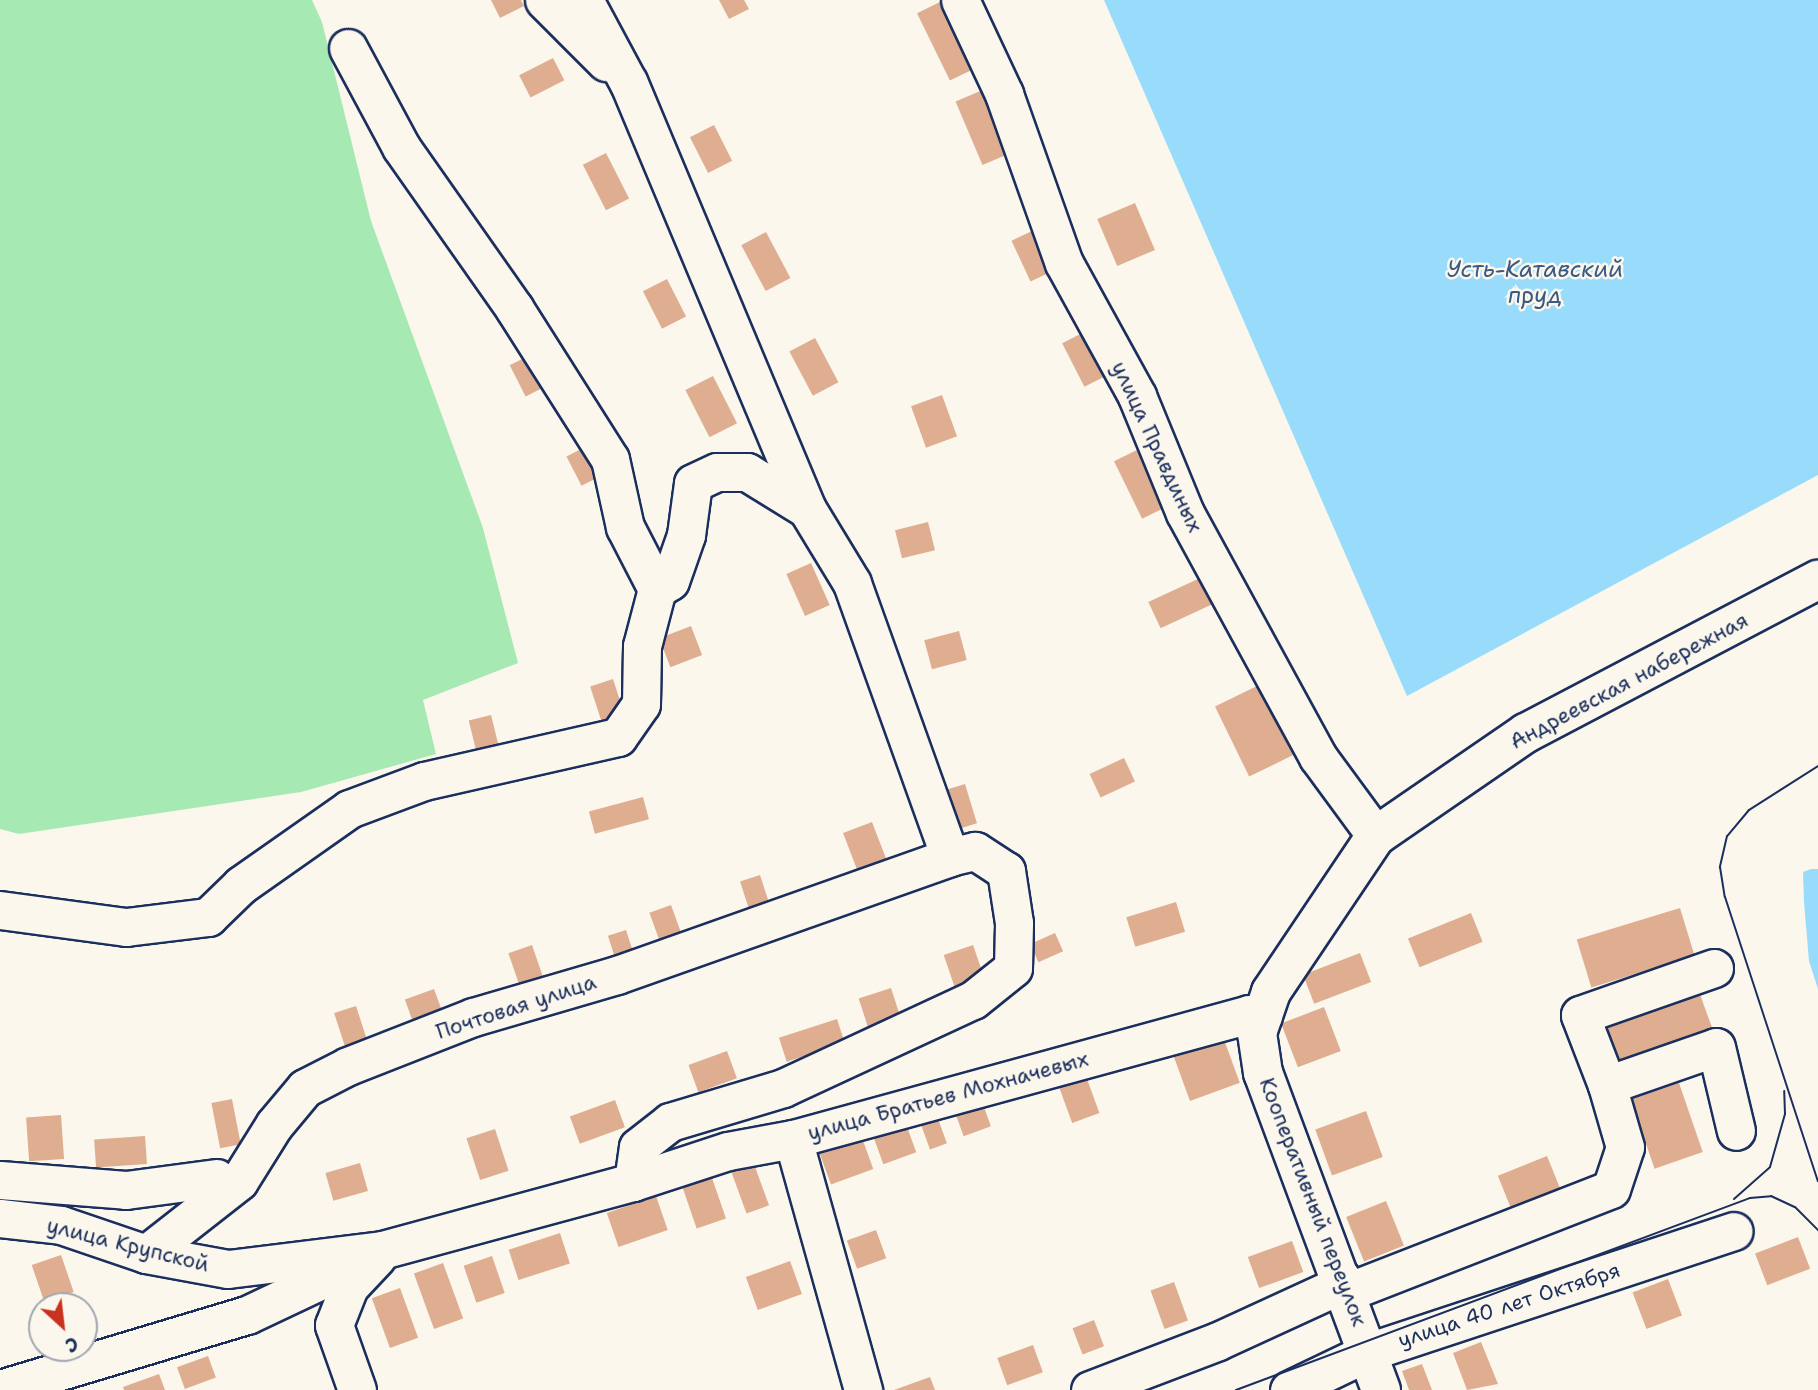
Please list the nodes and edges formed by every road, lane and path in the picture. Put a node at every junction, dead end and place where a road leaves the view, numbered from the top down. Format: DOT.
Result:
graph roads {
  1 [pos="544,0"];
  2 [pos="584,0"];
  3 [pos="960,0"];
  4 [pos="348,48"];
  5 [pos="628,82"];
  6 [pos="807,509"];
  7 [pos="1818,580"];
  8 [pos="657,589"];
  9 [pos="1376,836"];
  10 [pos="950,857"];
  11 [pos="0,910"];
  12 [pos="1714,968"];
  13 [pos="1263,1016"];
  14 [pos="1607,1085"];
  15 [pos="1736,1131"];
  16 [pos="793,1139"];
  17 [pos="216,1178"];
  18 [pos="0,1180"];
  19 [pos="633,1182"];
  20 [pos="0,1218"];
  21 [pos="1733,1231"];
  22 [pos="382,1251"];
  23 [pos="146,1254"];
  24 [pos="1344,1285"];
  25 [pos="1368,1352"];
  26 [pos="0,1389"];
  27 [pos="357,1390"];
  28 [pos="863,1390"];
  29 [pos="1090,1390"];
  30 [pos="1289,1390"];
  31 [pos="1381,1390"];
  1 -- 5 [label="street"];
  2 -- 5 [label="street"];
  3 -- 9 [label="street, улица Правдиных"];
  4 -- 8 [label="street"];
  5 -- 6 [label="street"];
  6 -- 8 [label="street"];
  6 -- 10 [label="street"];
  7 -- 9 [label="main road, Андреевская набережная"];
  8 -- 11 [label="street"];
  9 -- 13 [label="main road, Кооперативный переулок"];
  10 -- 19 [label="street, Почтовая улица"];
  10 -- 23 [label="street, Почтовая улица"];
  12 -- 14 [label="street"];
  13 -- 16 [label="street, улица Братьев Мохначевых"];
  13 -- 24 [label="main road, Кооперативный переулок"];
  14 -- 15 [label="street"];
  14 -- 24 [label="street"];
  16 -- 19 [label="street, улица Братьев Мохначевых"];
  16 -- 28 [label="street"];
  17 -- 18 [label="street"];
  19 -- 22 [label="street, улица Братьев Мохначевых"];
  20 -- 23 [label="street, улица Крупской"];
  21 -- 25 [label="street, улица 40 лет Октября"];
  22 -- 23 [label="street, улица Крупской"];
  22 -- 26 [label="street"];
  22 -- 27 [label="street"];
  24 -- 25 [label="main road, Кооперативный переулок"];
  24 -- 29 [label="street"];
  25 -- 30 [label="street, улица 40 лет Октября"];
  25 -- 31 [label="main road, Кооперативный переулок"];
}
